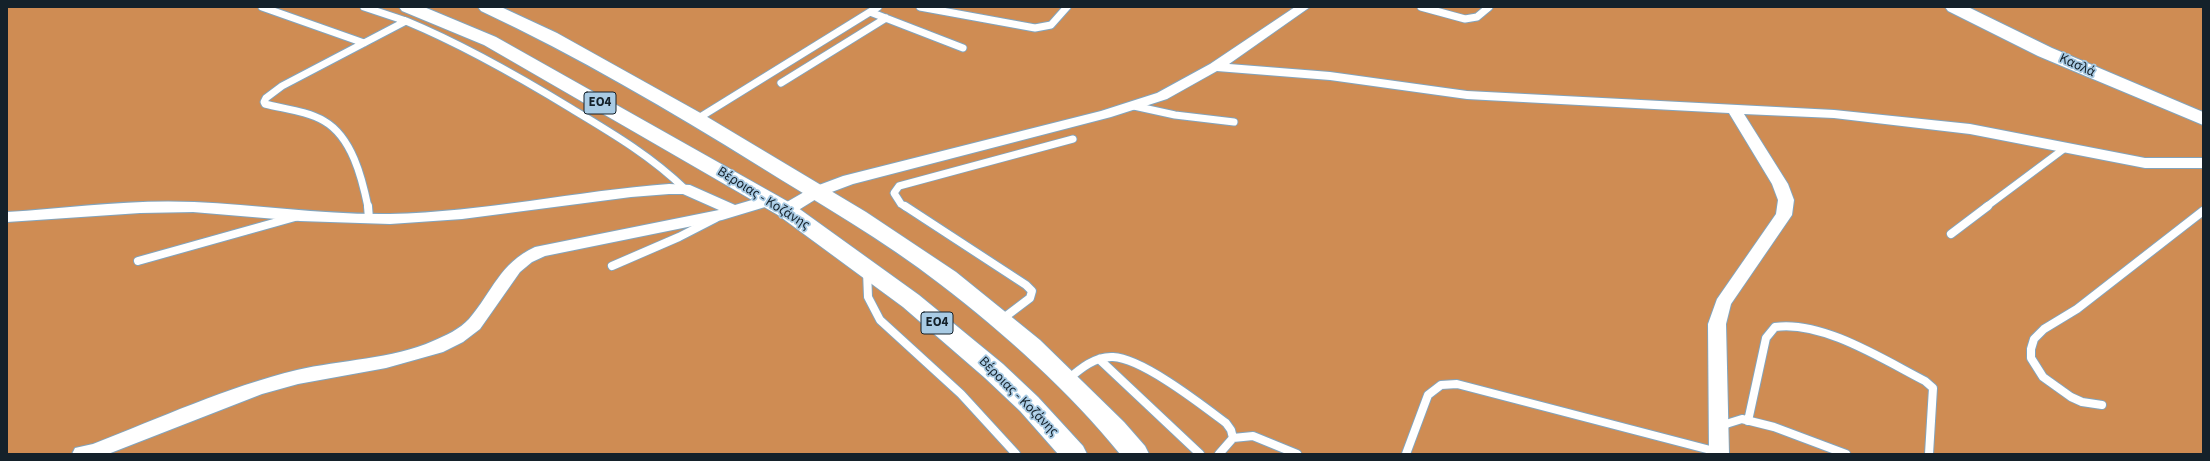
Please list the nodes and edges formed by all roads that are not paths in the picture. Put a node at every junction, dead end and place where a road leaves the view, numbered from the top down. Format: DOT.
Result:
graph roads {
  1 [pos="262,7"];
  2 [pos="364,7"];
  3 [pos="487,7"];
  4 [pos="878,7"];
  5 [pos="920,7"];
  6 [pos="1067,7"];
  7 [pos="1304,7"];
  8 [pos="1421,7"];
  9 [pos="1489,7"];
  10 [pos="1954,7"];
  11 [pos="870,12"];
  12 [pos="407,14"];
  13 [pos="886,18"];
  14 [pos="364,43"];
  15 [pos="963,48"];
  16 [pos="1215,67"];
  17 [pos="781,84"];
  18 [pos="1134,106"];
  19 [pos="1734,109"];
  20 [pos="697,119"];
  21 [pos="2203,119"];
  22 [pos="1234,122"];
  23 [pos="1073,139"];
  24 [pos="2066,148"];
  25 [pos="2203,163"];
  26 [pos="685,189"];
  27 [pos="816,192"];
  28 [pos="777,205"];
  29 [pos="2203,211"];
  30 [pos="728,213"];
  31 [pos="300,216"];
  32 [pos="7,217"];
  33 [pos="369,219"];
  34 [pos="1952,234"];
  35 [pos="138,261"];
  36 [pos="612,266"];
  37 [pos="867,268"];
  38 [pos="1000,320"];
  39 [pos="1099,359"];
  40 [pos="1066,380"];
  41 [pos="2102,405"];
  42 [pos="1748,421"];
  43 [pos="1718,434"];
  44 [pos="1233,438"];
  45 [pos="1719,453"];
  46 [pos="82,454"];
  47 [pos="1016,454"];
  48 [pos="1074,454"];
  49 [pos="1136,454"];
  50 [pos="1200,454"];
  51 [pos="1219,454"];
  52 [pos="1297,454"];
  53 [pos="1406,454"];
  54 [pos="1846,454"];
  55 [pos="1929,454"];
  1 -- 14 [label="lane"];
  2 -- 12 [label="lane"];
  3 -- 20 [label="main road, ΕΟ4"];
  4 -- 11 [label="lane"];
  5 -- 6 [label="lane"];
  7 -- 16 [label="street"];
  8 -- 9 [label="lane"];
  10 -- 21 [label="main road, Κασλά"];
  11 -- 13 [label="lane"];
  11 -- 20 [label="lane"];
  12 -- 14 [label="lane"];
  12 -- 26 [label="lane"];
  12 -- 28 [label="main road, Βέροιας - Κοζάνης / ΕΟ4"];
  13 -- 15 [label="lane"];
  13 -- 17 [label="lane"];
  14 -- 33 [label="lane"];
  16 -- 18 [label="street"];
  16 -- 19 [label="street"];
  18 -- 22 [label="lane"];
  18 -- 27 [label="street"];
  19 -- 24 [label="street"];
  19 -- 43 [label="street"];
  20 -- 27 [label="main road, ΕΟ4"];
  23 -- 38 [label="lane"];
  24 -- 25 [label="street"];
  24 -- 34 [label="lane"];
  26 -- 30 [label="street"];
  26 -- 33 [label="street"];
  27 -- 28 [label="street"];
  27 -- 38 [label="main road, ΕΟ4"];
  28 -- 30 [label="street"];
  28 -- 37 [label="main road, Βέροιας - Κοζάνης / ΕΟ4"];
  29 -- 41 [label="lane"];
  30 -- 36 [label="lane"];
  30 -- 46 [label="street"];
  31 -- 32 [label="street"];
  31 -- 33 [label="street"];
  31 -- 35 [label="lane"];
  37 -- 47 [label="lane"];
  37 -- 48 [label="main road, Βέροιας - Κοζάνης / ΕΟ4"];
  38 -- 40 [label="main road, ΕΟ4"];
  39 -- 40 [label="lane"];
  39 -- 44 [label="lane"];
  39 -- 50 [label="lane"];
  40 -- 49 [label="main road, ΕΟ4"];
  42 -- 43 [label="lane"];
  42 -- 54 [label="lane"];
  42 -- 55 [label="lane"];
  43 -- 45 [label="street"];
  44 -- 51 [label="lane"];
  44 -- 52 [label="lane"];
  45 -- 53 [label="lane"];
}
